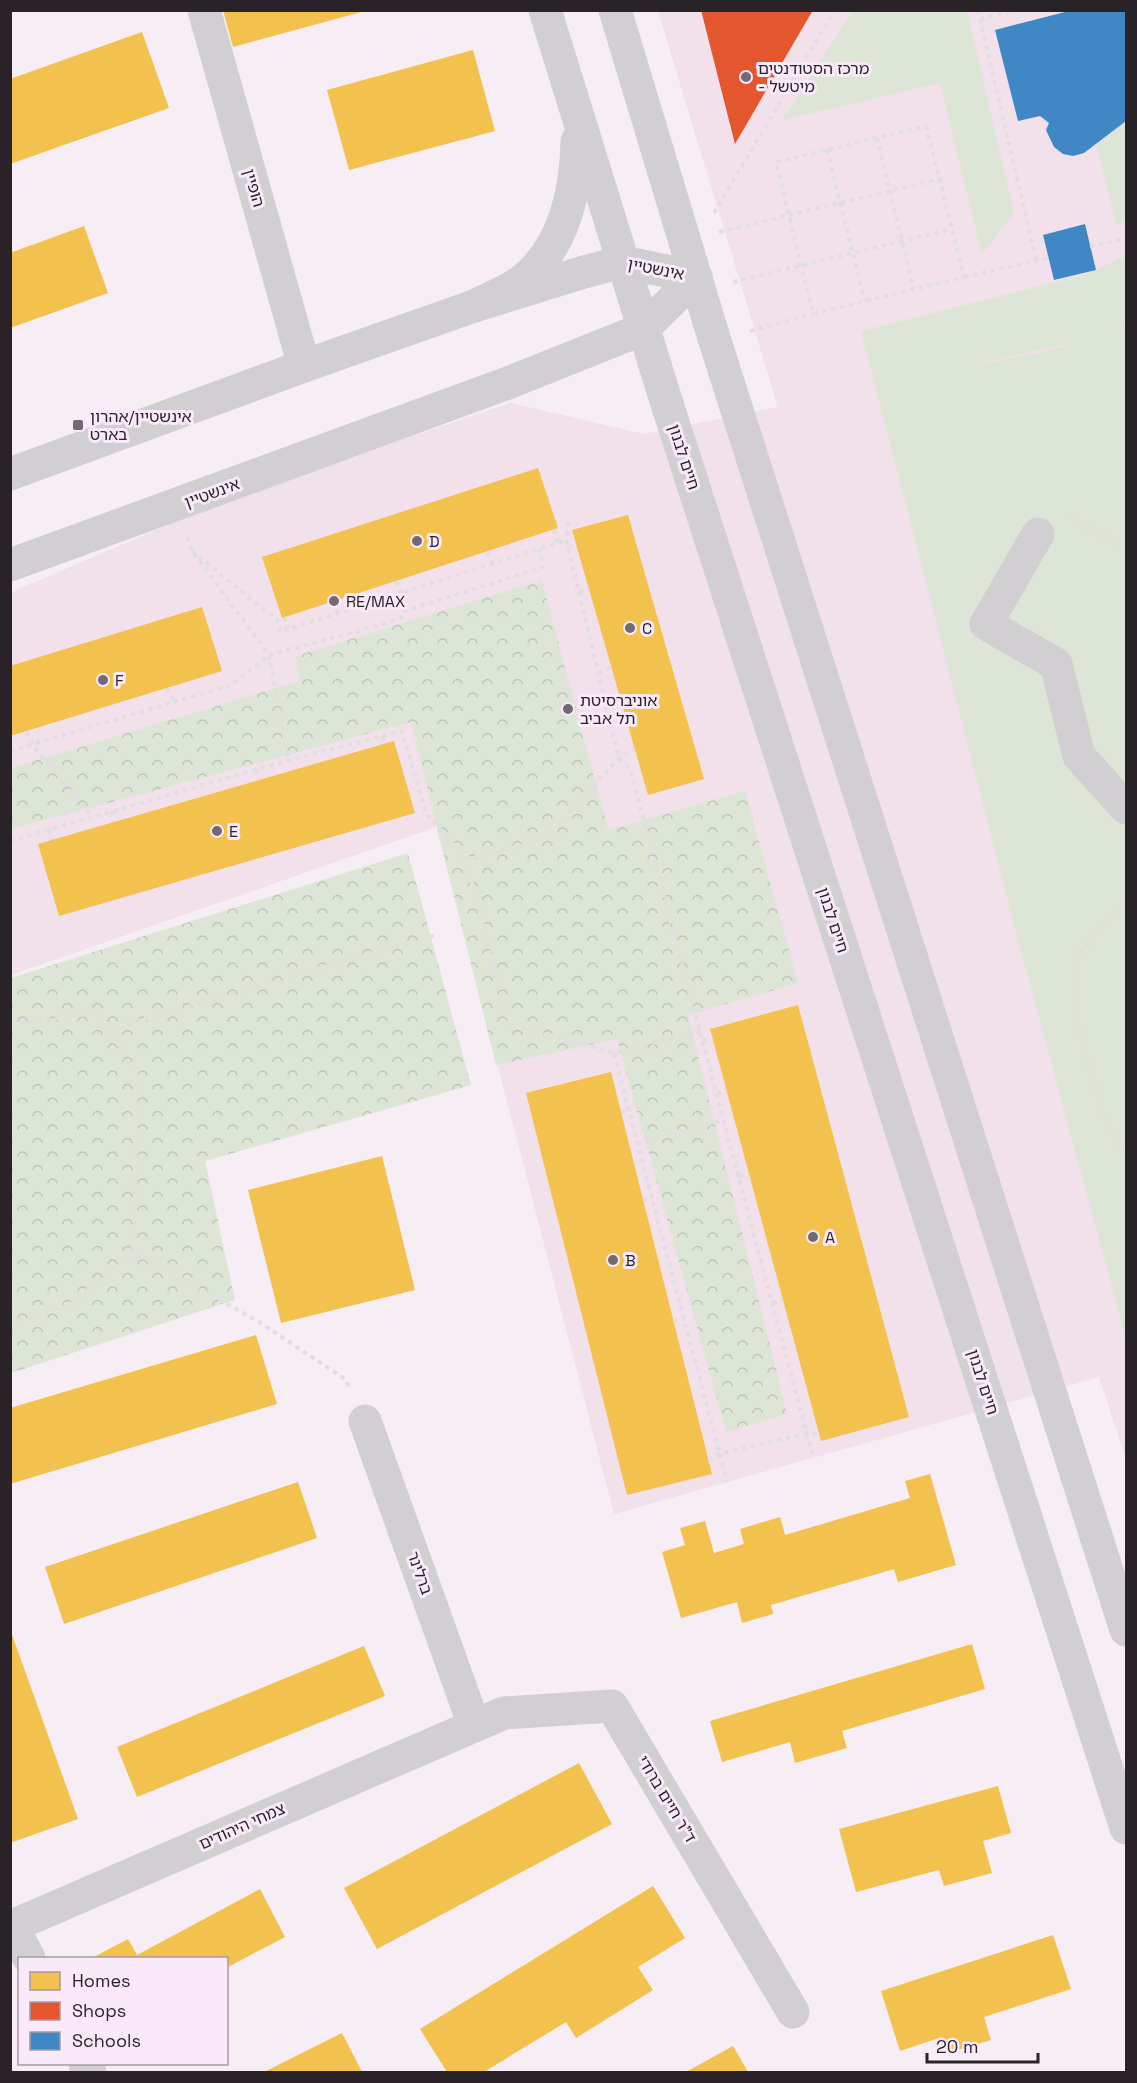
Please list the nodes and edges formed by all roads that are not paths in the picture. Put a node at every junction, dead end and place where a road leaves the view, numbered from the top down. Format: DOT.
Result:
graph roads {
  1 [pos="204,10"];
  2 [pos="545,10"];
  3 [pos="615,10"];
  4 [pos="577,118"];
  5 [pos="622,261"];
  6 [pos="696,277"];
  7 [pos="474,306"];
  8 [pos="643,329"];
  9 [pos="304,366"];
  10 [pos="10,474"];
  11 [pos="1038,534"];
  12 [pos="10,565"];
  13 [pos="1126,808"];
  14 [pos="365,1421"];
  15 [pos="1126,1630"];
  16 [pos="474,1725"];
  17 [pos="1126,1828"];
  18 [pos="11,1927"];
  19 [pos="28,1957"];
  20 [pos="793,2012"];
  1 -- 9 [label="main road, הופיין"];
  2 -- 4 [label="main road, חיים לבנון"];
  3 -- 6 [label="main road"];
  4 -- 5 [label="main road, חיים לבנון"];
  4 -- 7 [label="main road"];
  5 -- 6 [label="main road, אינשטיין"];
  5 -- 7 [label="main road, אינשטיין"];
  5 -- 8 [label="main road, חיים לבנון"];
  6 -- 8 [label="main road, אינשטיין"];
  6 -- 15 [label="main road"];
  7 -- 9 [label="main road, אינשטיין"];
  8 -- 12 [label="main road, אינשטיין"];
  8 -- 17 [label="main road, חיים לבנון"];
  9 -- 10 [label="main road, אינשטיין"];
  11 -- 13 [label="main road"];
  14 -- 16 [label="main road, ברלינר"];
  16 -- 18 [label="main road, צמחי היהודים"];
  16 -- 20 [label="main road, ד\"ר חיים ברודי"];
  18 -- 19 [label="main road"];
}
